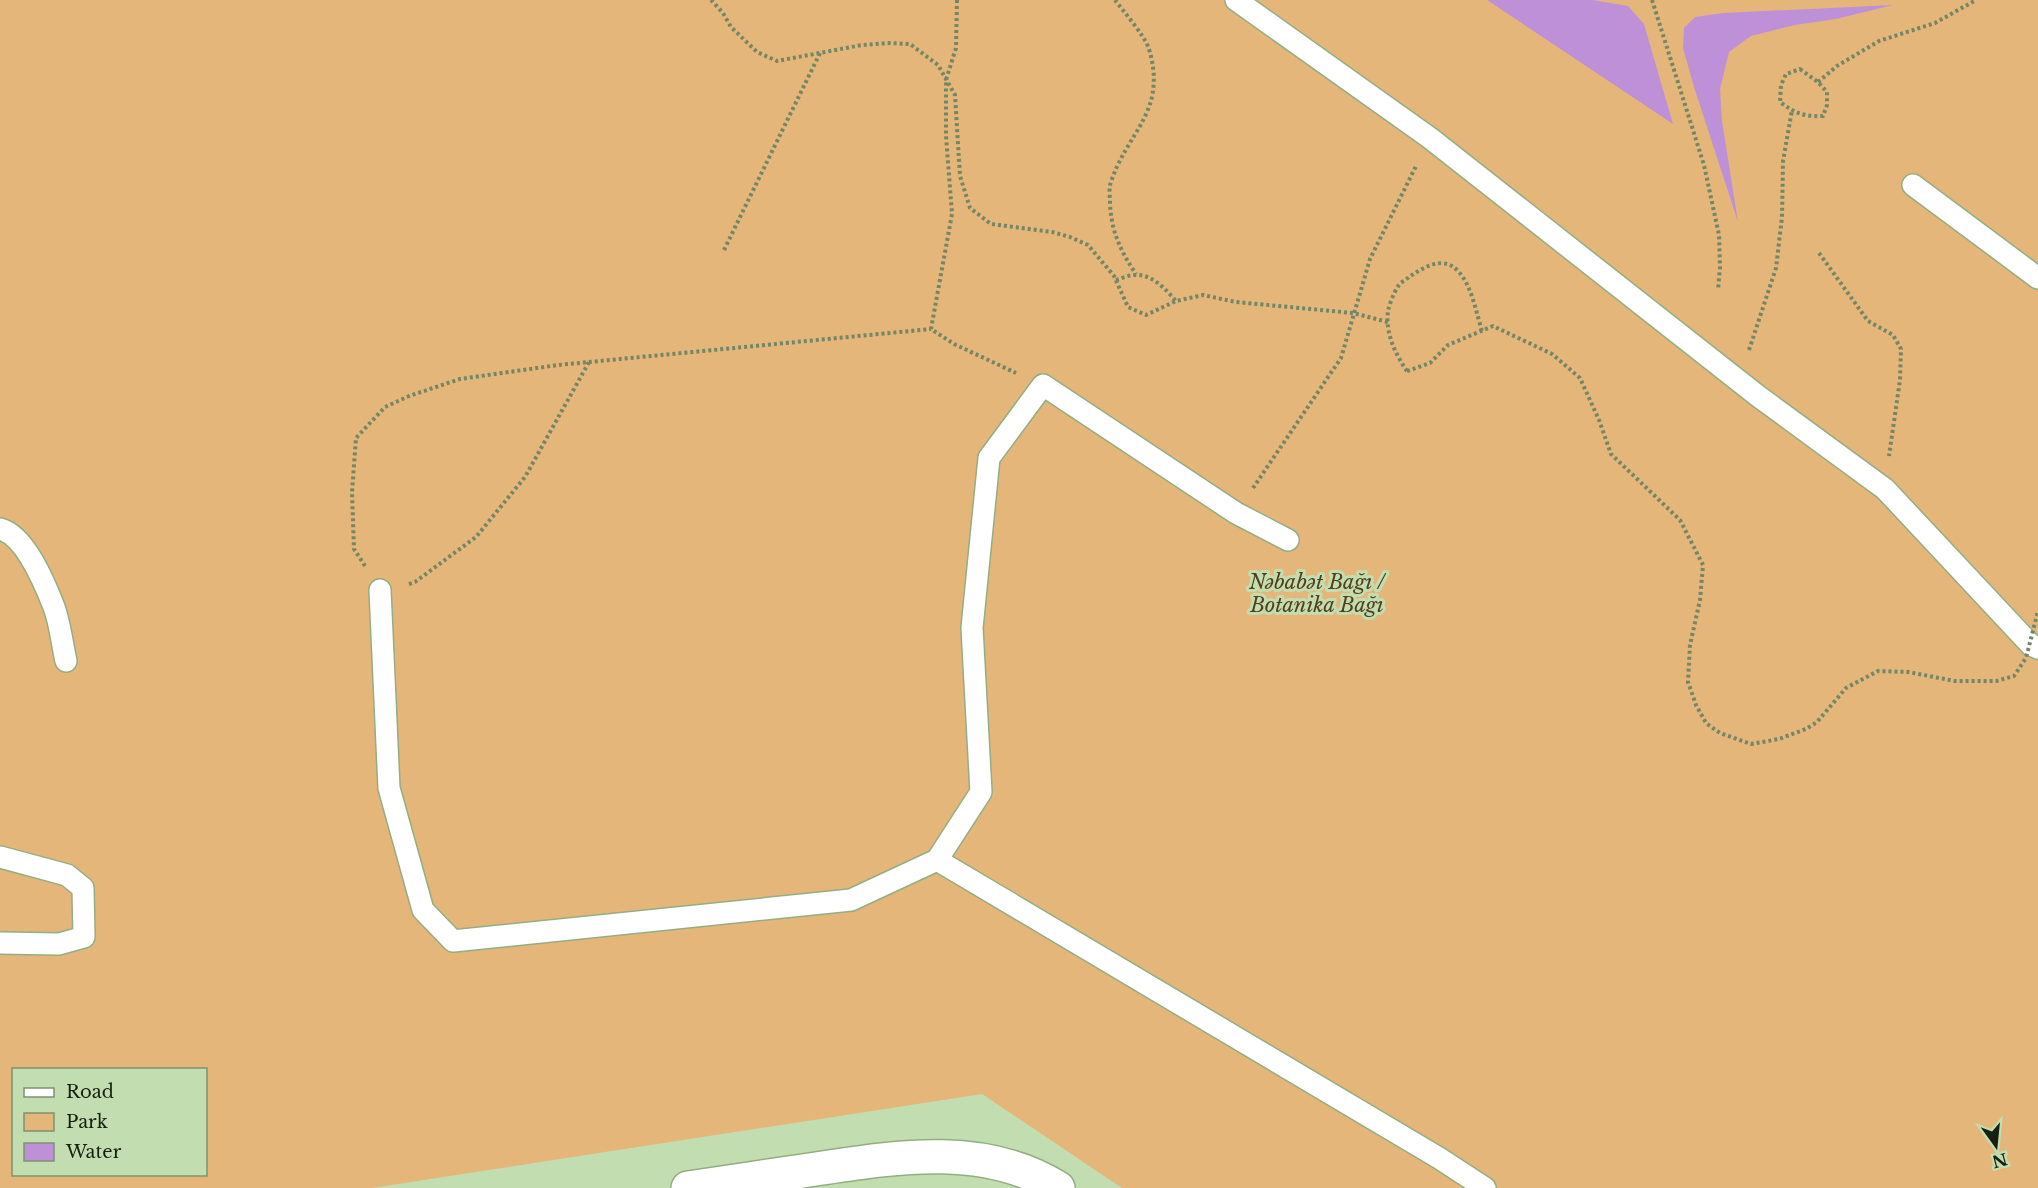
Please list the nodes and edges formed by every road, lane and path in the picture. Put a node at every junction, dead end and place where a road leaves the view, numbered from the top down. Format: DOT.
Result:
graph roads {
  1 [pos="711,0"];
  2 [pos="957,0"];
  3 [pos="1116,0"];
  4 [pos="1236,0"];
  5 [pos="1652,0"];
  6 [pos="1976,0"];
  7 [pos="820,53"];
  8 [pos="946,80"];
  9 [pos="1818,82"];
  10 [pos="1792,110"];
  11 [pos="1430,138"];
  12 [pos="1913,185"];
  13 [pos="724,250"];
  14 [pos="1819,253"];
  15 [pos="1136,274"];
  16 [pos="2038,278"];
  17 [pos="1116,280"];
  18 [pos="1718,290"];
  19 [pos="1176,301"];
  20 [pos="1353,313"];
  21 [pos="1388,322"];
  22 [pos="931,328"];
  23 [pos="1482,331"];
  24 [pos="589,362"];
  25 [pos="1738,380"];
  26 [pos="1043,385"];
  27 [pos="1885,489"];
  28 [pos="1236,513"];
  29 [pos="0,529"];
  30 [pos="1288,540"];
  31 [pos="380,591"];
  32 [pos="2038,611"];
  33 [pos="2034,647"];
  34 [pos="66,661"];
  35 [pos="0,857"];
  36 [pos="937,860"];
  37 [pos="0,943"];
  38 [pos="688,1188"];
  39 [pos="1058,1188"];
  40 [pos="1485,1188"];
  1 -- 7 [label="path, bridge"];
  2 -- 8 [label="path"];
  3 -- 15 [label="path"];
  4 -- 11 [label="lane"];
  5 -- 18 [label="path"];
  6 -- 9 [label="path"];
  7 -- 8 [label="path, bridge"];
  7 -- 13 [label="path"];
  8 -- 17 [label="path, bridge"];
  8 -- 22 [label="path"];
  9 -- 10 [label="path"];
  9 -- 10 [label="path"];
  10 -- 25 [label="path"];
  11 -- 20 [label="path"];
  11 -- 25 [label="lane"];
  12 -- 16 [label="lane"];
  14 -- 27 [label="path"];
  15 -- 17 [label="path"];
  15 -- 19 [label="path"];
  17 -- 19 [label="path, bridge"];
  19 -- 20 [label="path, bridge"];
  20 -- 21 [label="path, bridge"];
  20 -- 28 [label="path"];
  21 -- 23 [label="path, bridge"];
  21 -- 23 [label="path"];
  22 -- 24 [label="path"];
  22 -- 26 [label="path"];
  23 -- 33 [label="path, bridge"];
  24 -- 31 [label="path"];
  24 -- 31 [label="path"];
  25 -- 27 [label="lane"];
  26 -- 28 [label="lane"];
  26 -- 36 [label="lane"];
  27 -- 33 [label="lane"];
  28 -- 30 [label="lane"];
  29 -- 34 [label="lane"];
  31 -- 36 [label="lane"];
  32 -- 33 [label="path, bridge"];
  35 -- 37 [label="lane"];
  36 -- 40 [label="lane"];
  38 -- 39 [label="main road"];
}
